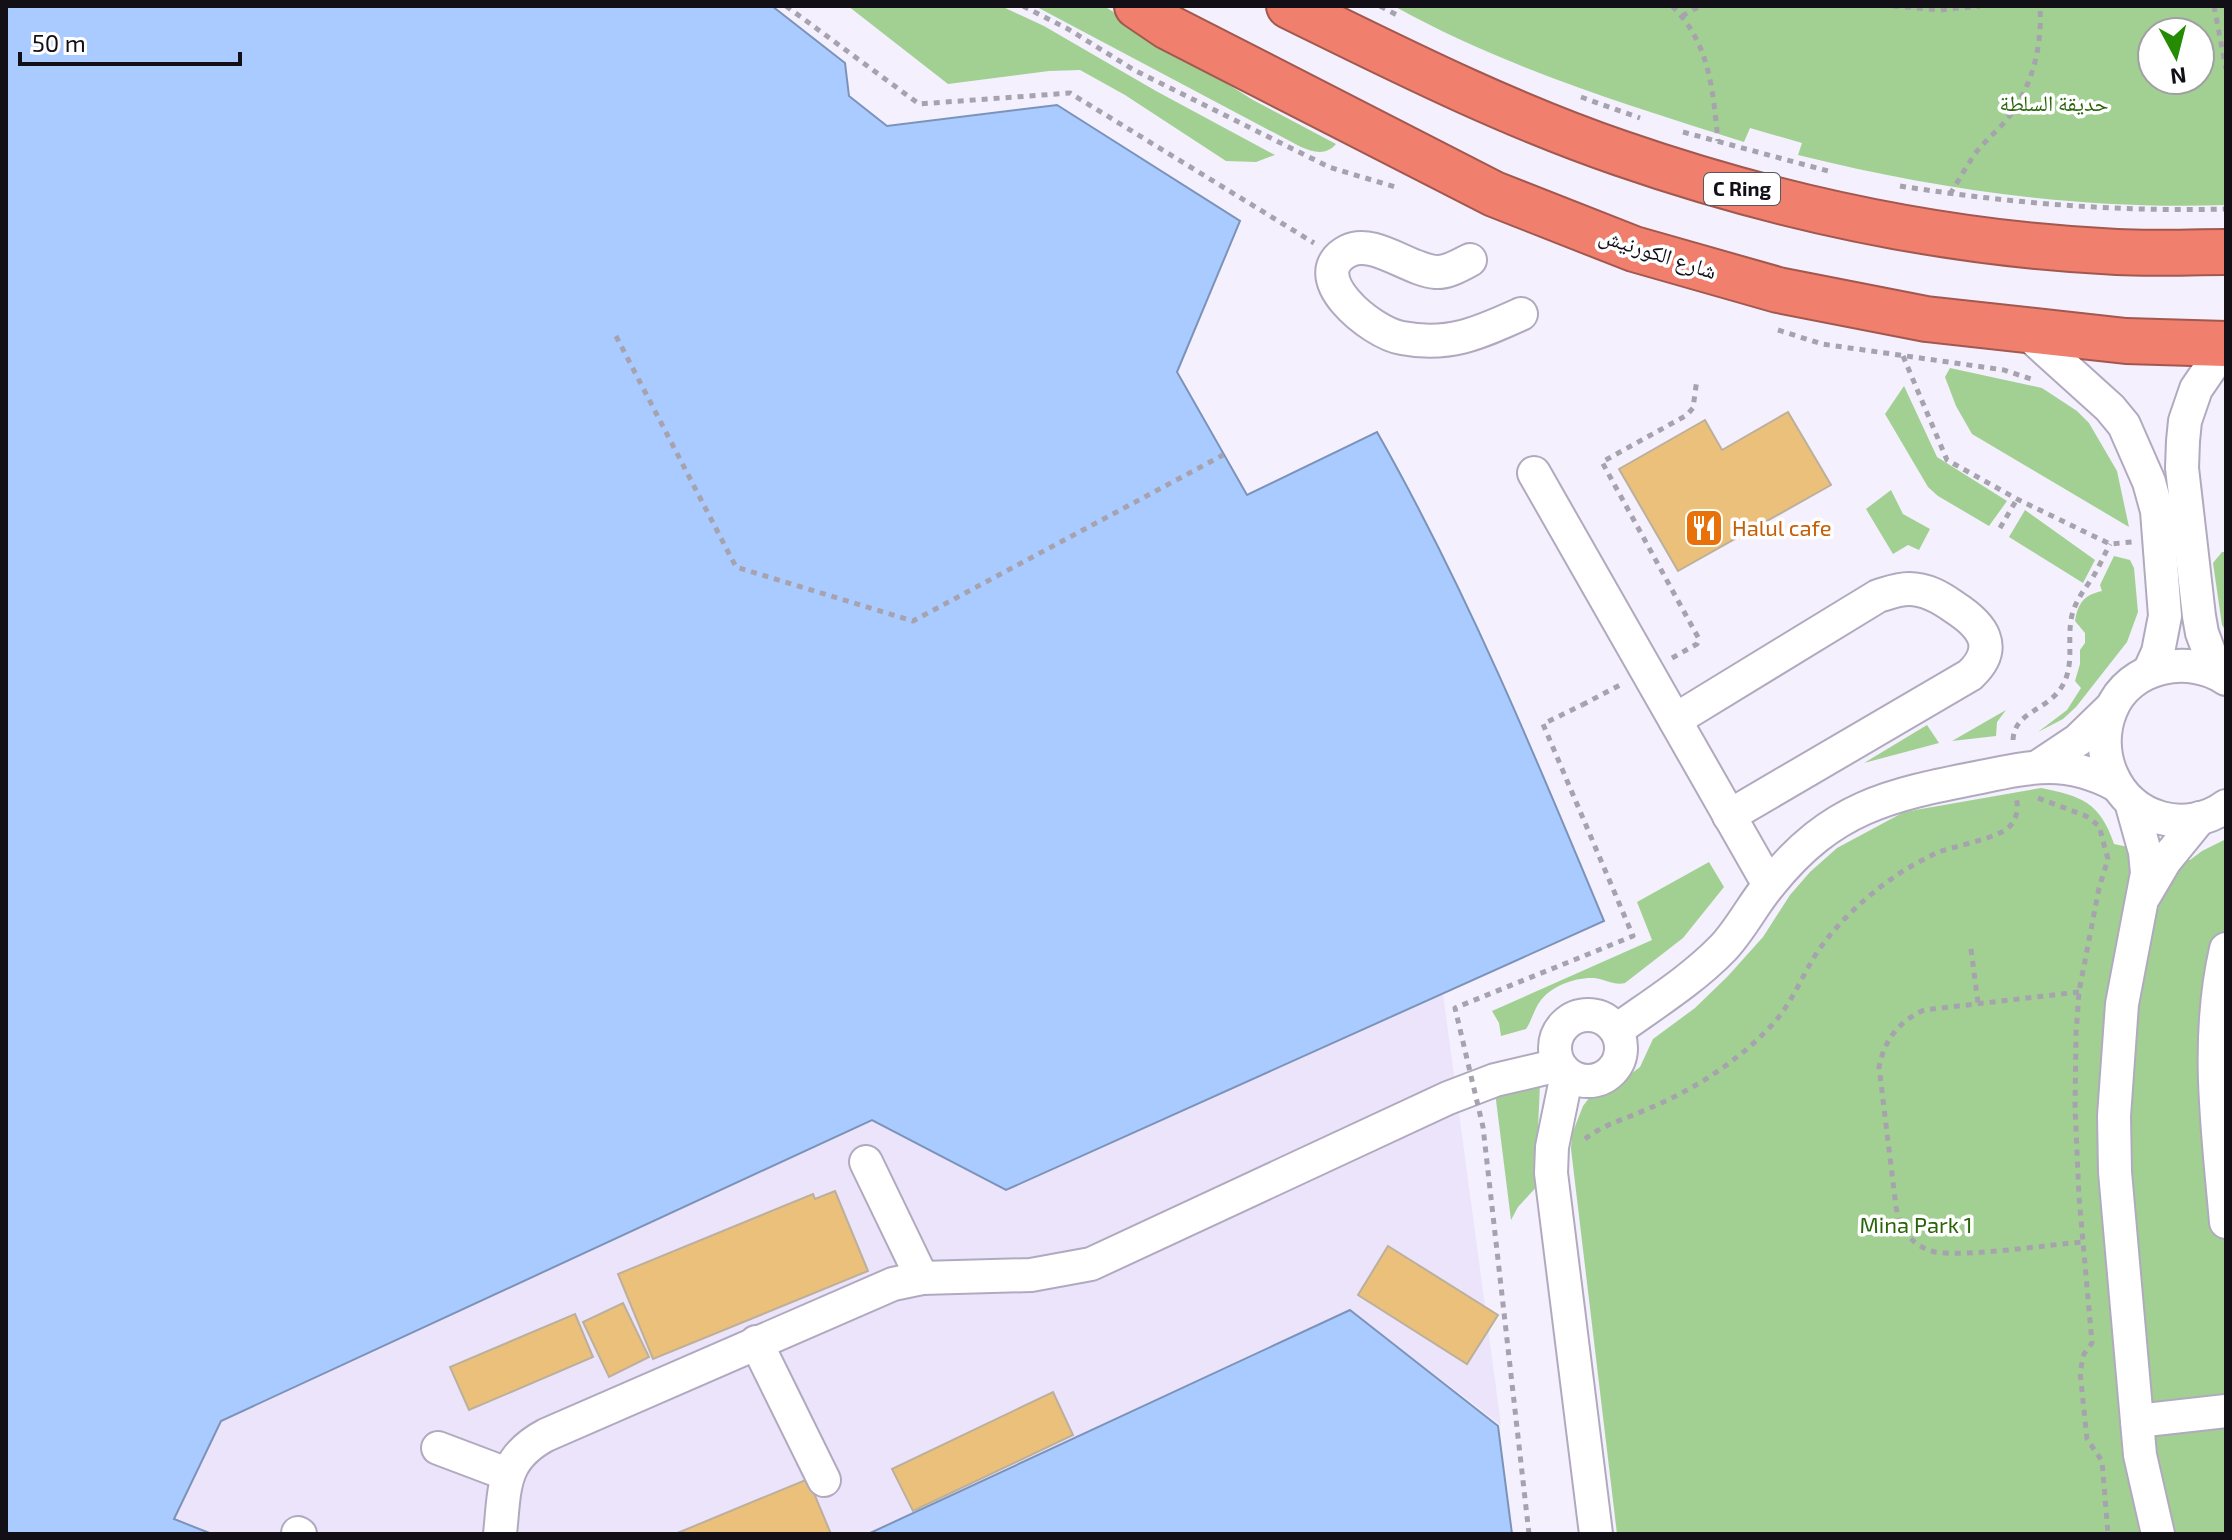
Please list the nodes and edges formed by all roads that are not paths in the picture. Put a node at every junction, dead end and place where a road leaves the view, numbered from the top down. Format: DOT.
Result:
graph roads {
  1 [pos="1137,6"];
  2 [pos="1289,6"];
  3 [pos="2226,252"];
  4 [pos="1470,260"];
  5 [pos="1521,314"];
  6 [pos="2026,332"];
  7 [pos="2226,344"];
  8 [pos="1534,473"];
  9 [pos="2149,672"];
  10 [pos="2221,676"];
  11 [pos="2112,707"];
  12 [pos="1675,720"];
  13 [pos="2020,769"];
  14 [pos="2124,794"];
  15 [pos="2213,812"];
  16 [pos="1729,816"];
  17 [pos="1769,885"];
  18 [pos="2145,895"];
  19 [pos="2226,949"];
  20 [pos="1617,1030"];
  21 [pos="1563,1069"];
  22 [pos="866,1162"];
  23 [pos="2226,1222"];
  24 [pos="922,1278"];
  25 [pos="756,1342"];
  26 [pos="2226,1411"];
  27 [pos="2137,1421"];
  28 [pos="438,1448"];
  29 [pos="2140,1455"];
  30 [pos="507,1474"];
  31 [pos="824,1480"];
  32 [pos="500,1534"];
  33 [pos="1596,1534"];
  34 [pos="2138,1534"];
  35 [pos="2158,1534"];
  1 -- 6 [label="highway, شارع الكورنيش"];
  2 -- 3 [label="highway, C Ring"];
  4 -- 5 [label="lane"];
  6 -- 7 [label="highway, شارع الكورنيش"];
  6 -- 9 [label="lane"];
  7 -- 10 [label="lane"];
  8 -- 12 [label="lane"];
  9 -- 10 [label="lane"];
  9 -- 11 [label="lane"];
  11 -- 13 [label="lane"];
  11 -- 14 [label="lane"];
  12 -- 16 [label="lane"];
  12 -- 16 [label="lane"];
  13 -- 14 [label="lane"];
  13 -- 17 [label="lane"];
  14 -- 15 [label="lane"];
  14 -- 18 [label="lane"];
  15 -- 18 [label="lane"];
  16 -- 17 [label="lane"];
  17 -- 20 [label="lane"];
  18 -- 27 [label="lane"];
  19 -- 23 [label="lane"];
  20 -- 21 [label="lane"];
  20 -- 21 [label="lane"];
  21 -- 24 [label="lane"];
  21 -- 33 [label="lane"];
  22 -- 24 [label="lane"];
  24 -- 25 [label="lane"];
  25 -- 30 [label="lane"];
  25 -- 31 [label="lane"];
  26 -- 27 [label="lane"];
  27 -- 29 [label="lane"];
  28 -- 30 [label="lane"];
  29 -- 34 [label="lane"];
  29 -- 35 [label="lane"];
  30 -- 32 [label="lane"];
}
